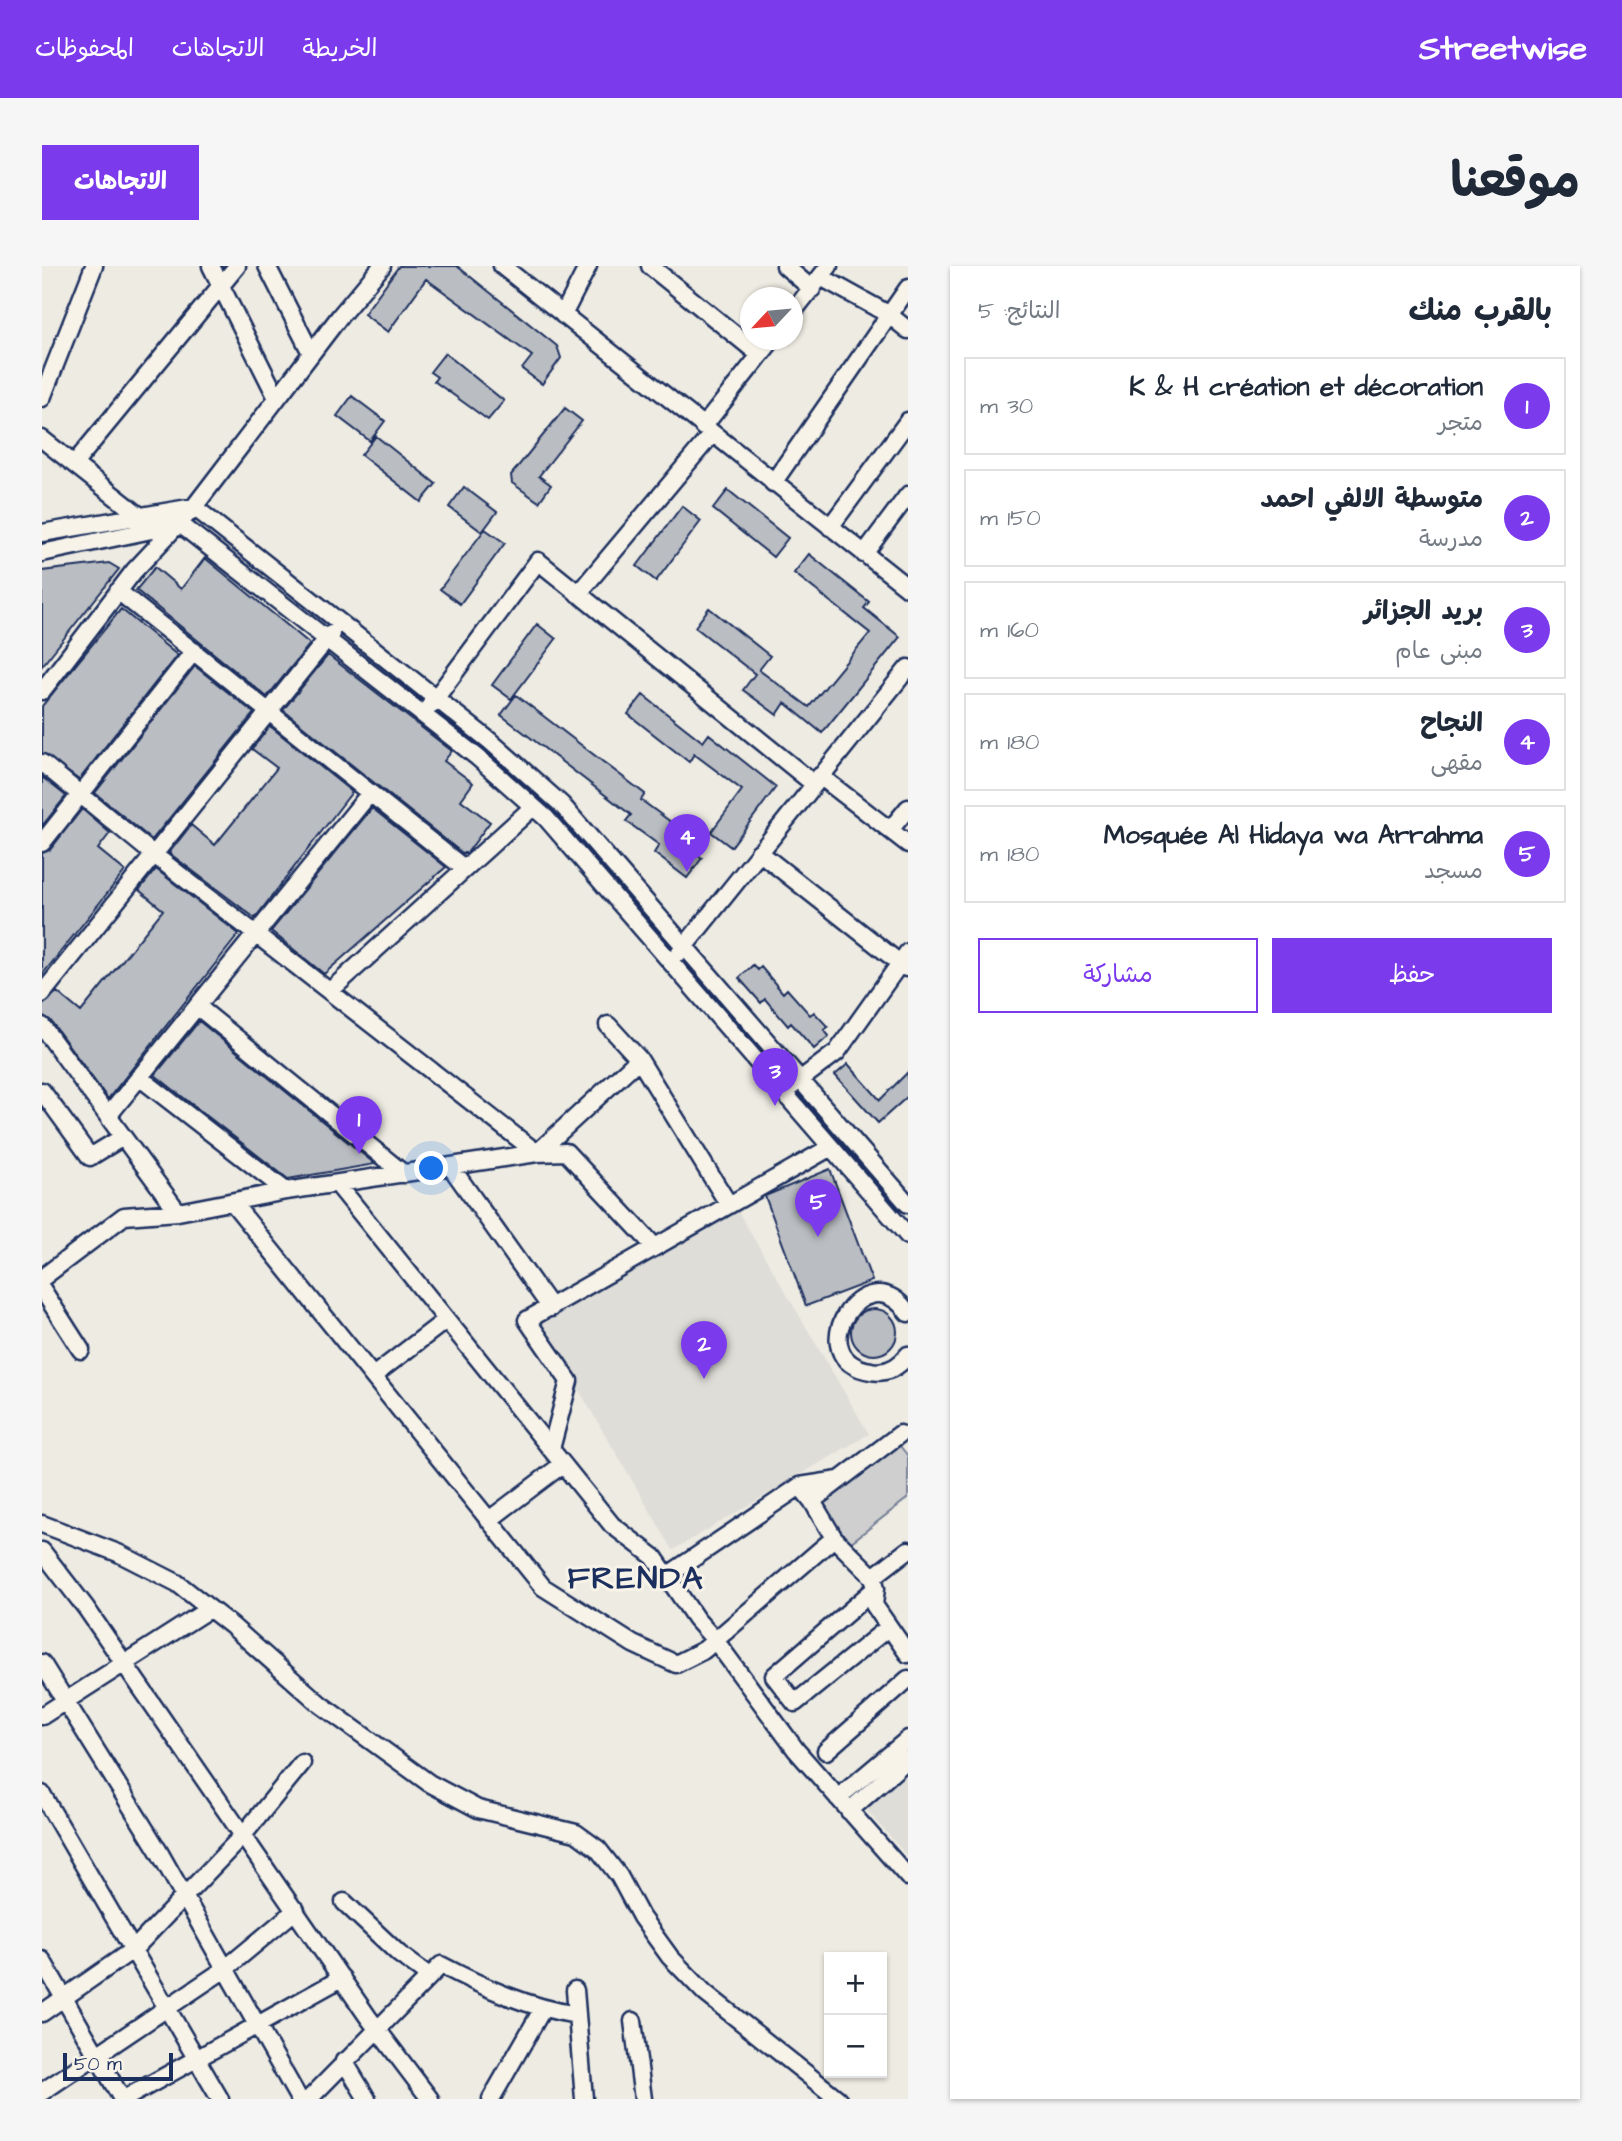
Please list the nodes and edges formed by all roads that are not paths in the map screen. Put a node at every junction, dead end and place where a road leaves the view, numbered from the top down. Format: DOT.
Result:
graph roads {
  1 [pos="94,266"];
  2 [pos="211,266"];
  3 [pos="237,266"];
  4 [pos="267,266"];
  5 [pos="382,266"];
  6 [pos="502,266"];
  7 [pos="588,266"];
  8 [pos="650,266"];
  9 [pos="785,266"];
  10 [pos="821,277"];
  11 [pos="221,286"];
  12 [pos="908,288"];
  13 [pos="803,300"];
  14 [pos="888,314"];
  15 [pos="563,315"];
  16 [pos="908,330"];
  17 [pos="764,350"];
  18 [pos="311,353"];
  19 [pos="760,355"];
  20 [pos="42,398"];
  21 [pos="277,398"];
  22 [pos="908,421"];
  23 [pos="708,430"];
  24 [pos="42,439"];
  25 [pos="74,464"];
  26 [pos="773,482"];
  27 [pos="908,495"];
  28 [pos="194,507"];
  29 [pos="140,516"];
  30 [pos="180,524"];
  31 [pos="830,527"];
  32 [pos="42,533"];
  33 [pos="42,553"];
  34 [pos="864,554"];
  35 [pos="908,588"];
  36 [pos="118,591"];
  37 [pos="579,594"];
  38 [pos="338,624"];
  39 [pos="326,640"];
  40 [pos="194,651"];
  41 [pos="908,667"];
  42 [pos="42,691"];
  43 [pos="434,698"];
  44 [pos="267,710"];
  45 [pos="423,716"];
  46 [pos="42,763"];
  47 [pos="817,780"];
  48 [pos="370,793"];
  49 [pos="80,794"];
  50 [pos="533,807"];
  51 [pos="908,808"];
  52 [pos="890,830"];
  53 [pos="42,843"];
  54 [pos="908,844"];
  55 [pos="760,852"];
  56 [pos="153,854"];
  57 [pos="465,869"];
  58 [pos="255,934"];
  59 [pos="685,946"];
  60 [pos="905,961"];
  61 [pos="671,962"];
  62 [pos="330,991"];
  63 [pos="42,994"];
  64 [pos="197,1006"];
  65 [pos="608,1025"];
  66 [pos="42,1026"];
  67 [pos="639,1059"];
  68 [pos="139,1077"];
  69 [pos="801,1080"];
  70 [pos="42,1091"];
  71 [pos="784,1092"];
  72 [pos="108,1116"];
  73 [pos="123,1137"];
  74 [pos="831,1147"];
  75 [pos="537,1153"];
  76 [pos="451,1167"];
  77 [pos="404,1174"];
  78 [pos="338,1185"];
  79 [pos="286,1191"];
  80 [pos="233,1203"];
  81 [pos="908,1204"];
  82 [pos="729,1205"];
  83 [pos="178,1212"];
  84 [pos="908,1236"];
  85 [pos="655,1247"];
  86 [pos="42,1278"];
  87 [pos="42,1289"];
  88 [pos="551,1308"];
  89 [pos="907,1311"];
  90 [pos="446,1320"];
  91 [pos="81,1350"];
  92 [pos="905,1366"];
  93 [pos="373,1376"];
  94 [pos="905,1435"];
  95 [pos="551,1449"];
  96 [pos="563,1464"];
  97 [pos="839,1480"];
  98 [pos="800,1486"];
  99 [pos="812,1501"];
  100 [pos="489,1520"];
  101 [pos="45,1527"];
  102 [pos="834,1538"];
  103 [pos="42,1551"];
  104 [pos="906,1555"];
  105 [pos="667,1576"];
  106 [pos="875,1583"];
  107 [pos="209,1609"];
  108 [pos="889,1627"];
  109 [pos="715,1640"];
  110 [pos="908,1654"];
  111 [pos="42,1662"];
  112 [pos="124,1662"];
  113 [pos="908,1679"];
  114 [pos="65,1702"];
  115 [pos="42,1716"];
  116 [pos="908,1739"];
  117 [pos="826,1751"];
  118 [pos="908,1759"];
  119 [pos="302,1763"];
  120 [pos="42,1794"];
  121 [pos="838,1798"];
  122 [pos="849,1811"];
  123 [pos="244,1834"];
  124 [pos="908,1877"];
  125 [pos="186,1899"];
  126 [pos="344,1902"];
  127 [pos="296,1910"];
  128 [pos="134,1950"];
  129 [pos="42,1960"];
  130 [pos="225,1969"];
  131 [pos="429,1976"];
  132 [pos="342,1978"];
  133 [pos="575,1990"];
  134 [pos="64,1998"];
  135 [pos="168,2008"];
  136 [pos="542,2010"];
  137 [pos="42,2013"];
  138 [pos="577,2015"];
  139 [pos="633,2021"];
  140 [pos="256,2024"];
  141 [pos="376,2027"];
  142 [pos="97,2056"];
  143 [pos="197,2059"];
  144 [pos="344,2061"];
  145 [pos="42,2092"];
  146 [pos="123,2099"];
  147 [pos="220,2099"];
  148 [pos="299,2099"];
  149 [pos="309,2099"];
  150 [pos="368,2099"];
  151 [pos="430,2099"];
  152 [pos="491,2099"];
  153 [pos="584,2099"];
  154 [pos="643,2099"];
  155 [pos="838,2099"];
  1 -- 20 [label="street"];
  2 -- 11 [label="street"];
  3 -- 11 [label="street"];
  4 -- 18 [label="street"];
  5 -- 18 [label="street"];
  6 -- 15 [label="street"];
  7 -- 15 [label="street"];
  8 -- 19 [label="street"];
  9 -- 10 [label="street"];
  10 -- 13 [label="street"];
  10 -- 14 [label="street"];
  11 -- 21 [label="street"];
  11 -- 25 [label="street"];
  12 -- 14 [label="street"];
  14 -- 16 [label="street"];
  14 -- 26 [label="street"];
  15 -- 23 [label="street"];
  17 -- 19 [label="street"];
  18 -- 21 [label="street"];
  19 -- 23 [label="street"];
  21 -- 28 [label="street"];
  22 -- 31 [label="street"];
  23 -- 26 [label="street"];
  23 -- 37 [label="street"];
  24 -- 25 [label="street"];
  25 -- 29 [label="street"];
  26 -- 31 [label="street"];
  27 -- 34 [label="street"];
  28 -- 29 [label="street"];
  28 -- 30 [label="street"];
  28 -- 38 [label="street"];
  29 -- 32 [label="street"];
  30 -- 33 [label="street"];
  30 -- 36 [label="street"];
  30 -- 39 [label="street"];
  31 -- 34 [label="street"];
  34 -- 35 [label="street"];
  36 -- 40 [label="street"];
  36 -- 42 [label="street"];
  37 -- 43 [label="street"];
  37 -- 47 [label="street"];
  38 -- 39 [label="street"];
  38 -- 43 [label="street"];
  39 -- 44 [label="street"];
  39 -- 45 [label="street"];
  40 -- 44 [label="street"];
  40 -- 49 [label="street"];
  41 -- 47 [label="street"];
  43 -- 45 [label="street"];
  43 -- 59 [label="street"];
  44 -- 48 [label="street"];
  44 -- 56 [label="street"];
  45 -- 50 [label="street"];
  46 -- 49 [label="street"];
  47 -- 52 [label="street"];
  47 -- 55 [label="street"];
  48 -- 57 [label="street"];
  48 -- 58 [label="street"];
  49 -- 53 [label="street"];
  49 -- 56 [label="street"];
  50 -- 57 [label="street"];
  50 -- 61 [label="street"];
  51 -- 52 [label="street"];
  52 -- 54 [label="street"];
  55 -- 59 [label="street"];
  55 -- 60 [label="street"];
  56 -- 58 [label="street"];
  56 -- 63 [label="street"];
  57 -- 62 [label="street"];
  58 -- 62 [label="street"];
  58 -- 64 [label="street"];
  59 -- 61 [label="street"];
  59 -- 69 [label="street"];
  60 -- 69 [label="street"];
  61 -- 71 [label="street"];
  62 -- 75 [label="street"];
  64 -- 68 [label="street"];
  64 -- 77 [label="street"];
  65 -- 67 [label="street"];
  66 -- 72 [label="street"];
  67 -- 75 [label="street"];
  67 -- 82 [label="street"];
  68 -- 72 [label="street"];
  68 -- 79 [label="street"];
  69 -- 71 [label="street"];
  69 -- 81 [label="street"];
  70 -- 73 [label="street"];
  71 -- 74 [label="street"];
  72 -- 73 [label="street"];
  73 -- 83 [label="street"];
  74 -- 82 [label="street"];
  74 -- 84 [label="street"];
  75 -- 76 [label="street"];
  75 -- 85 [label="street"];
  76 -- 77 [label="street"];
  76 -- 88 [label="street"];
  77 -- 78 [label="street"];
  78 -- 79 [label="street"];
  78 -- 90 [label="street"];
  79 -- 80 [label="street"];
  80 -- 83 [label="street"];
  80 -- 93 [label="street"];
  82 -- 85 [label="street"];
  83 -- 86 [label="street"];
  85 -- 88 [label="street"];
  87 -- 91 [label="street"];
  88 -- 95 [label="street"];
  89 -- 92 [label="street"];
  90 -- 93 [label="street"];
  90 -- 95 [label="street"];
  93 -- 100 [label="street"];
  94 -- 97 [label="street"];
  95 -- 96 [label="street"];
  96 -- 100 [label="street"];
  96 -- 105 [label="street"];
  97 -- 98 [label="street"];
  97 -- 99 [label="street"];
  98 -- 99 [label="street"];
  98 -- 105 [label="street"];
  99 -- 102 [label="street"];
  100 -- 109 [label="street"];
  101 -- 107 [label="street"];
  102 -- 106 [label="street"];
  102 -- 109 [label="street"];
  103 -- 112 [label="street"];
  104 -- 106 [label="street"];
  105 -- 109 [label="street"];
  106 -- 108 [label="street"];
  106 -- 108 [label="street"];
  107 -- 112 [label="street"];
  107 -- 155 [label="street"];
  108 -- 110 [label="street"];
  109 -- 121 [label="street"];
  111 -- 114 [label="street"];
  112 -- 114 [label="street"];
  112 -- 123 [label="street"];
  113 -- 117 [label="street"];
  114 -- 115 [label="street"];
  114 -- 125 [label="street"];
  116 -- 121 [label="street"];
  118 -- 122 [label="street"];
  119 -- 123 [label="street"];
  120 -- 128 [label="street"];
  121 -- 122 [label="street"];
  122 -- 124 [label="street"];
  123 -- 125 [label="street"];
  123 -- 127 [label="street"];
  125 -- 128 [label="street"];
  125 -- 130 [label="street"];
  126 -- 131 [label="street"];
  127 -- 130 [label="street"];
  127 -- 132 [label="street"];
  128 -- 134 [label="street"];
  128 -- 135 [label="street"];
  129 -- 134 [label="street"];
  130 -- 135 [label="street"];
  130 -- 140 [label="street"];
  131 -- 136 [label="street"];
  131 -- 141 [label="street"];
  132 -- 140 [label="street"];
  132 -- 141 [label="street"];
  133 -- 138 [label="street"];
  134 -- 137 [label="street"];
  134 -- 142 [label="street"];
  135 -- 142 [label="street"];
  135 -- 143 [label="street"];
  136 -- 138 [label="street"];
  136 -- 152 [label="street"];
  138 -- 153 [label="street"];
  139 -- 154 [label="street"];
  140 -- 143 [label="street"];
  140 -- 148 [label="street"];
  141 -- 144 [label="street"];
  141 -- 151 [label="street"];
  142 -- 145 [label="street"];
  142 -- 146 [label="street"];
  143 -- 146 [label="street"];
  143 -- 147 [label="street"];
  144 -- 149 [label="street"];
  144 -- 150 [label="street"];
}
